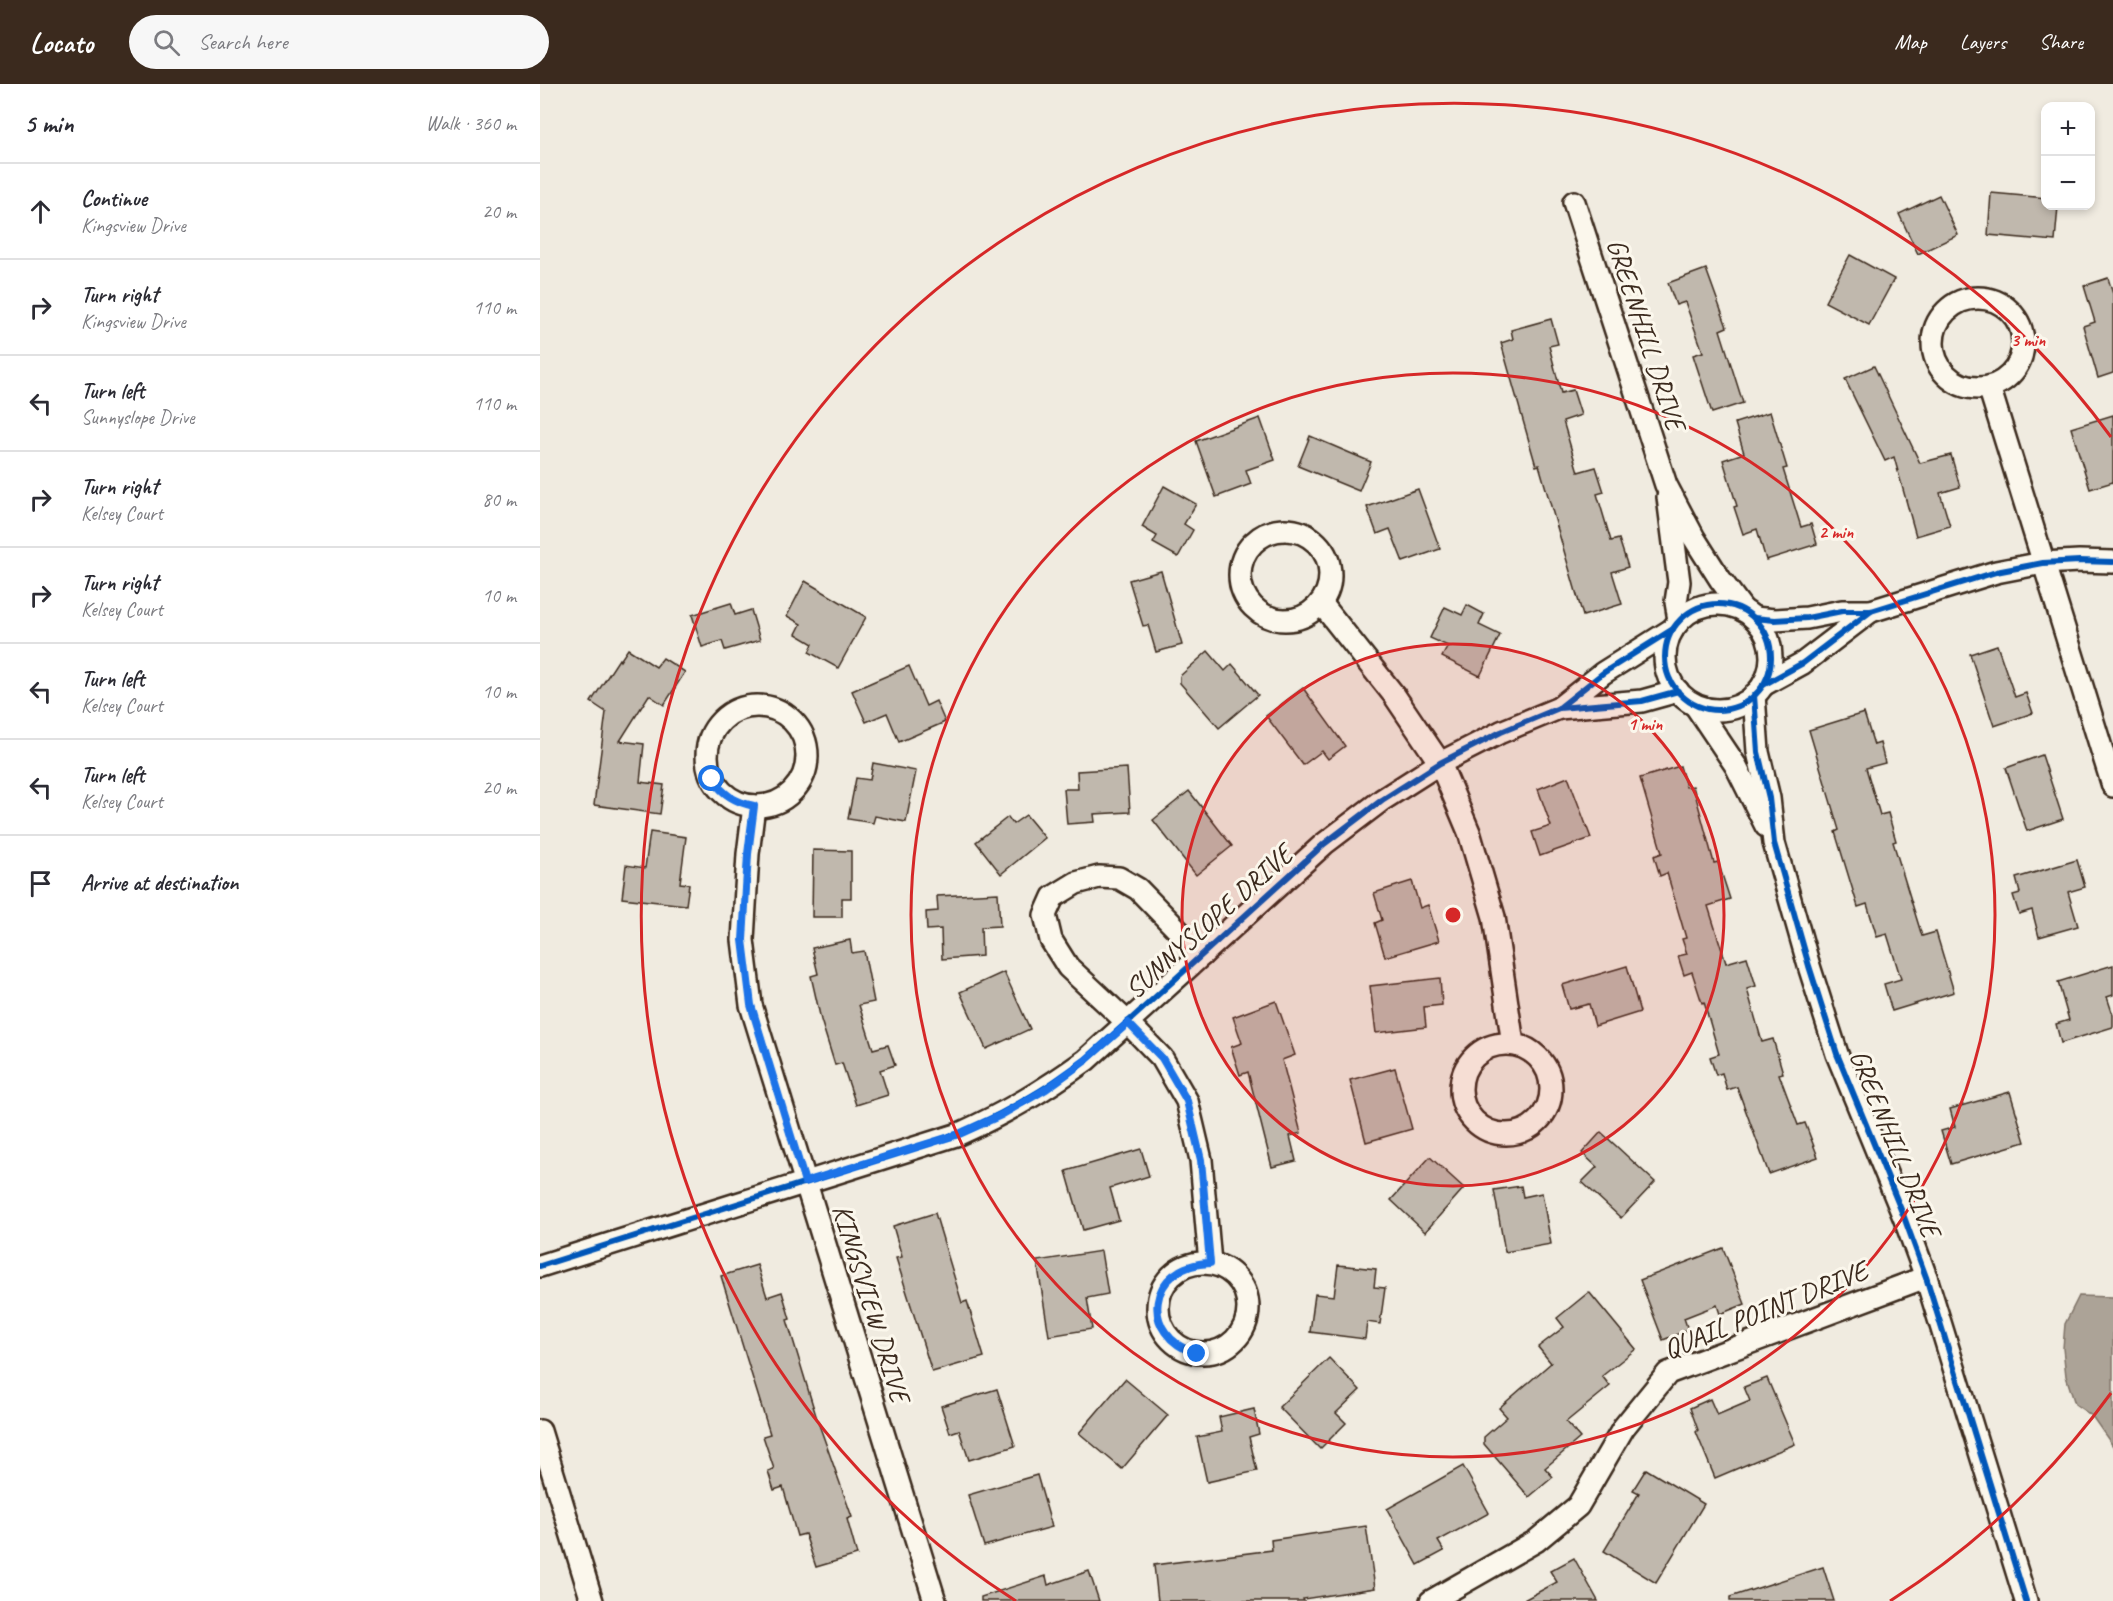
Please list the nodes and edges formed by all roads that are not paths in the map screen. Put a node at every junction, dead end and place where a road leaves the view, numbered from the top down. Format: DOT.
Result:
graph roads {
  1 [pos="1574,202"];
  2 [pos="1992,387"];
  3 [pos="1666,484"];
  4 [pos="2113,562"];
  5 [pos="2043,563"];
  6 [pos="1321,603"];
  7 [pos="1871,611"];
  8 [pos="1748,614"];
  9 [pos="1676,624"];
  10 [pos="1758,690"];
  11 [pos="1678,691"];
  12 [pos="1695,705"];
  13 [pos="1559,708"];
  14 [pos="1440,763"];
  15 [pos="2113,786"];
  16 [pos="754,806"];
  17 [pos="1774,843"];
  18 [pos="1202,955"];
  19 [pos="1128,1023"];
  20 [pos="1513,1044"];
  21 [pos="805,1182"];
  22 [pos="1210,1263"];
  23 [pos="540,1266"];
  24 [pos="1926,1276"];
  25 [pos="540,1431"];
  26 [pos="592,1601"];
  27 [pos="934,1601"];
  28 [pos="1431,1601"];
  29 [pos="2026,1601"];
  1 -- 3 [label="street, GREENHILL DRIVE"];
  2 -- 2 [label="street"];
  2 -- 5 [label="street"];
  3 -- 8 [label="street, GREENHILL DRIVE"];
  3 -- 9 [label="street, GREENHILL DRIVE"];
  4 -- 5 [label="street"];
  5 -- 7 [label="street"];
  5 -- 15 [label="street"];
  6 -- 6 [label="street"];
  6 -- 14 [label="street"];
  7 -- 8 [label="street"];
  7 -- 10 [label="street"];
  8 -- 9 [label="street"];
  8 -- 10 [label="street"];
  9 -- 11 [label="street"];
  9 -- 13 [label="street, SUNNYSLOPE DRIVE"];
  10 -- 12 [label="street"];
  10 -- 17 [label="street, GREENHILL DRIVE"];
  11 -- 12 [label="street"];
  11 -- 13 [label="street, SUNNYSLOPE DRIVE"];
  12 -- 17 [label="street, GREENHILL DRIVE"];
  13 -- 14 [label="street, SUNNYSLOPE DRIVE"];
  14 -- 18 [label="street, SUNNYSLOPE DRIVE"];
  14 -- 20 [label="street"];
  16 -- 16 [label="street"];
  16 -- 21 [label="street, KINGSVIEW DRIVE"];
  17 -- 24 [label="street, GREENHILL DRIVE"];
  18 -- 19 [label="street, SUNNYSLOPE DRIVE"];
  18 -- 19 [label="street"];
  19 -- 21 [label="street, SUNNYSLOPE DRIVE"];
  19 -- 22 [label="street"];
  20 -- 20 [label="street"];
  21 -- 23 [label="street, SUNNYSLOPE DRIVE"];
  21 -- 27 [label="street, KINGSVIEW DRIVE"];
  22 -- 22 [label="street"];
  24 -- 28 [label="street, QUAIL POINT DRIVE"];
  24 -- 29 [label="street, GREENHILL DRIVE"];
  25 -- 26 [label="street"];
}
